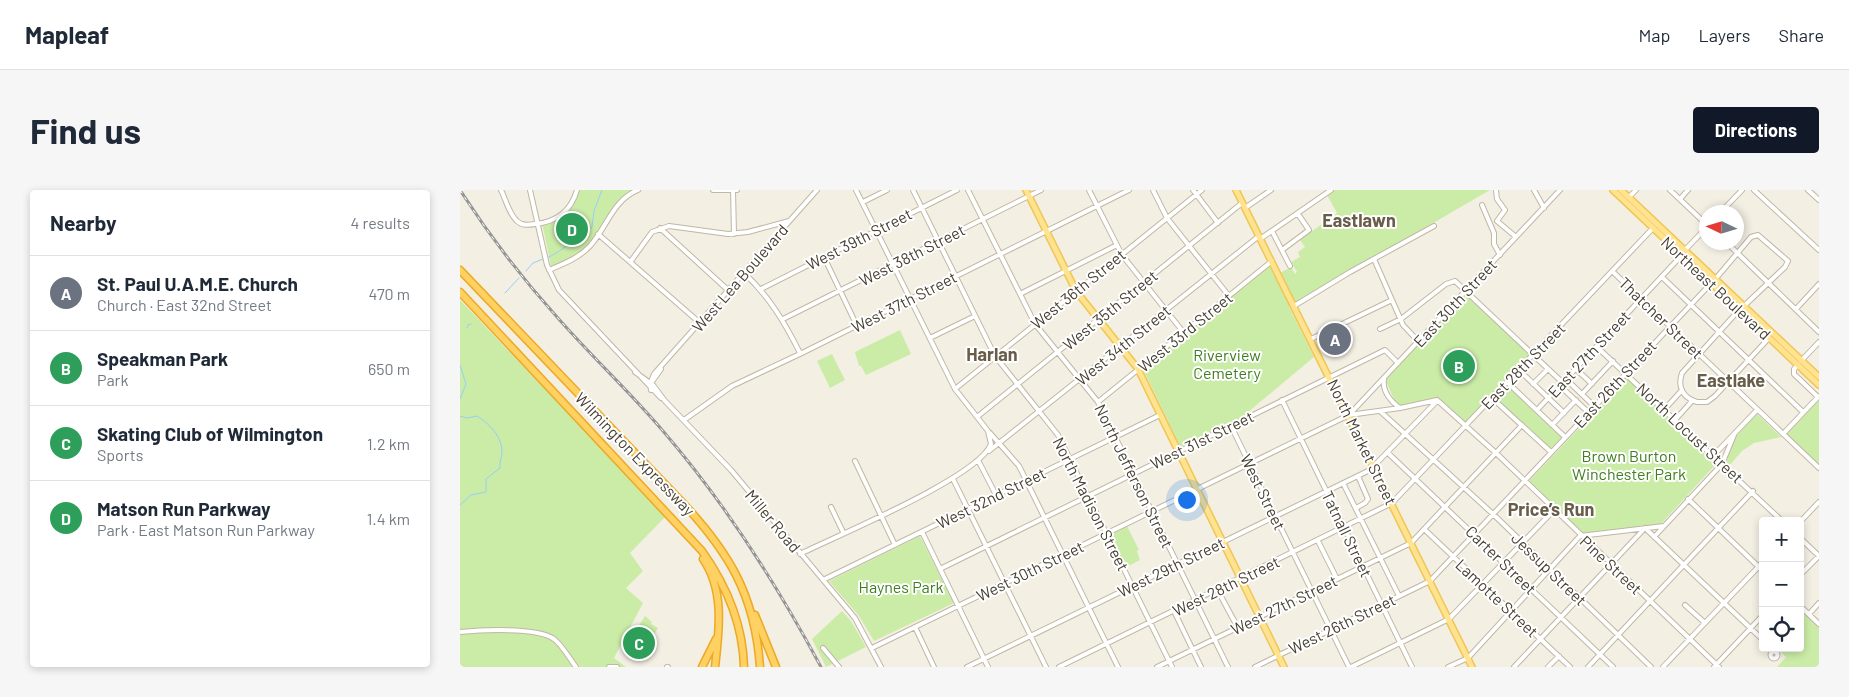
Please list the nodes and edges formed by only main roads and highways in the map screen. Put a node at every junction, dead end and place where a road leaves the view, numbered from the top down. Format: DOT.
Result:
graph roads {
  1 [pos="1026,190"];
  2 [pos="1236,190"];
  3 [pos="1613,190"];
  4 [pos="1621,190"];
  5 [pos="1653,228"];
  6 [pos="1683,248"];
  7 [pos="460,270"];
  8 [pos="1713,280"];
  9 [pos="460,292"];
  10 [pos="1742,308"];
  11 [pos="1800,363"];
  12 [pos="1819,377"];
  13 [pos="1819,385"];
  14 [pos="668,512"];
  15 [pos="744,591"];
  16 [pos="718,633"];
  17 [pos="702,667"];
  18 [pos="715,667"];
  19 [pos="744,667"];
  20 [pos="760,667"];
  21 [pos="776,667"];
  22 [pos="1284,667"];
  23 [pos="1472,667"];
  1 -- 22 [label="main road"];
  2 -- 23 [label="main road, North Market Street"];
  3 -- 5 [label="main road, Northeast Boulevard"];
  4 -- 6 [label="main road, Northeast Boulevard"];
  5 -- 6 [label="main road"];
  5 -- 8 [label="main road, Northeast Boulevard"];
  6 -- 8 [label="main road, Northeast Boulevard"];
  7 -- 15 [label="highway, Wilmington Expressway"];
  8 -- 10 [label="main road, Northeast Boulevard"];
  9 -- 14 [label="highway, Wilmington Expressway"];
  10 -- 11 [label="main road, Northeast Boulevard"];
  10 -- 11 [label="main road, Northeast Boulevard"];
  11 -- 12 [label="main road, Northeast Boulevard"];
  11 -- 13 [label="main road, Northeast Boulevard"];
  14 -- 16 [label="highway"];
  14 -- 19 [label="highway, Wilmington Expressway"];
  15 -- 20 [label="highway, Wilmington Expressway"];
  15 -- 21 [label="highway"];
  16 -- 17 [label="highway"];
  16 -- 18 [label="highway"];
}
